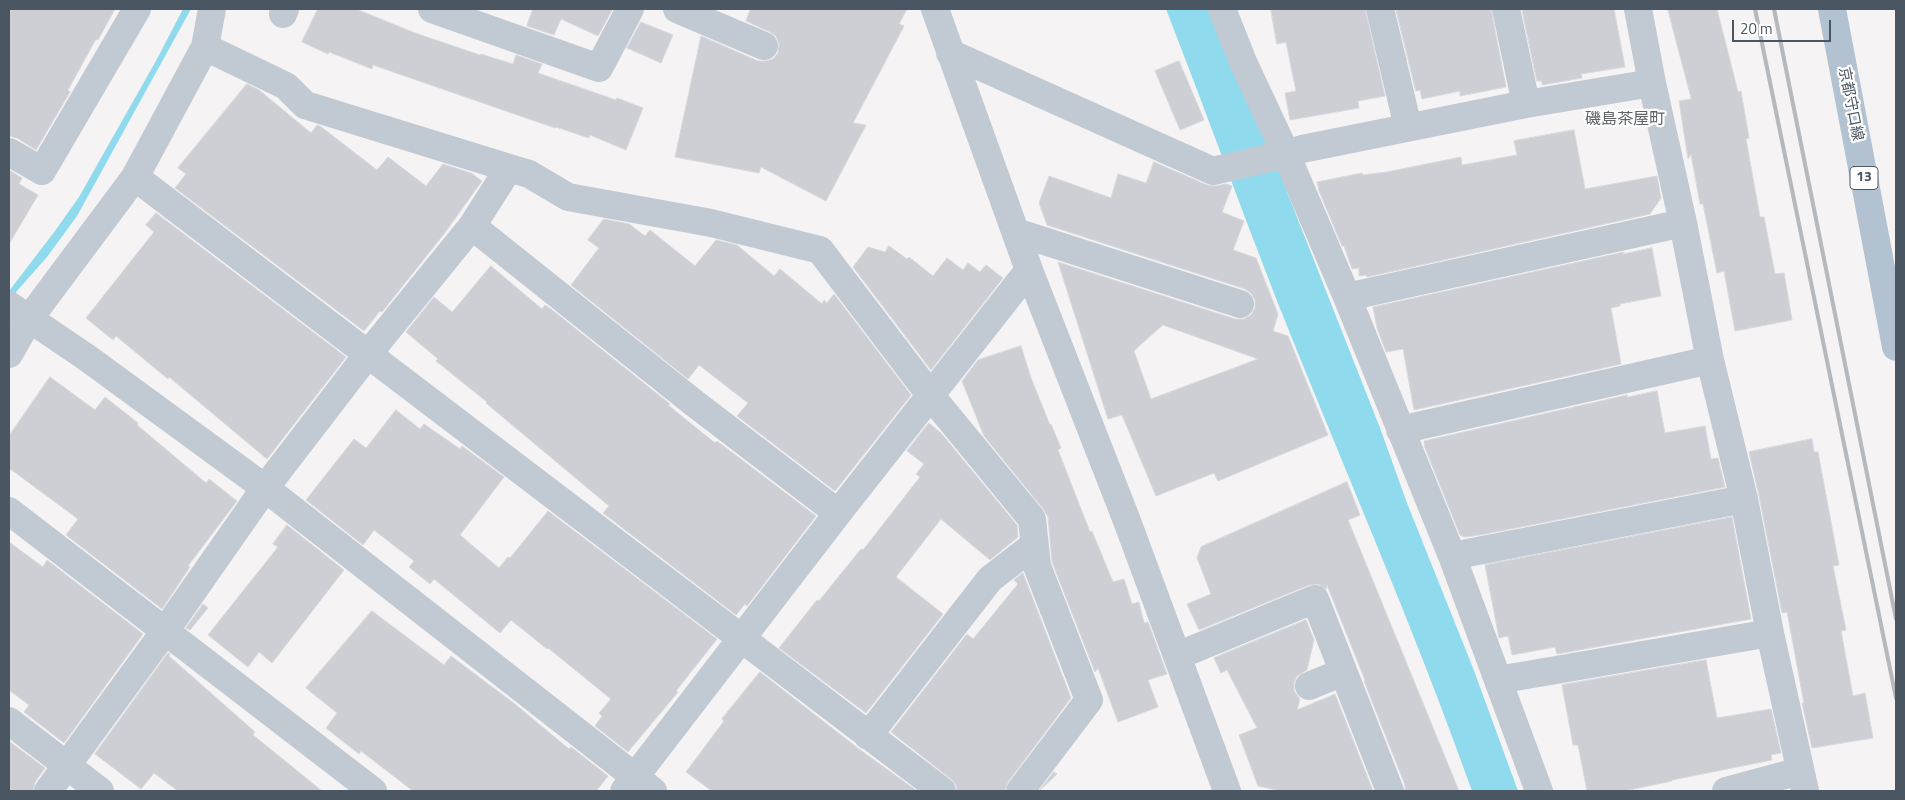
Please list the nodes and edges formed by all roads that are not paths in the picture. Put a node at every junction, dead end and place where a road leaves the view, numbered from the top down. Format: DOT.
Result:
graph roads {
  1 [pos="137,9"];
  2 [pos="212,9"];
  3 [pos="432,9"];
  4 [pos="630,9"];
  5 [pos="677,9"];
  6 [pos="935,9"];
  7 [pos="1222,9"];
  8 [pos="1380,9"];
  9 [pos="1506,9"];
  10 [pos="1638,9"];
  11 [pos="1832,9"];
  12 [pos="764,46"];
  13 [pos="205,47"];
  14 [pos="950,53"];
  15 [pos="1652,83"];
  16 [pos="1526,104"];
  17 [pos="1408,128"];
  18 [pos="9,152"];
  19 [pos="1286,154"];
  20 [pos="509,168"];
  21 [pos="135,177"];
  22 [pos="1683,223"];
  23 [pos="472,226"];
  24 [pos="1016,232"];
  25 [pos="1029,270"];
  26 [pos="1347,296"];
  27 [pos="1240,304"];
  28 [pos="19,312"];
  29 [pos="1896,347"];
  30 [pos="9,354"];
  31 [pos="368,354"];
  32 [pos="1710,360"];
  33 [pos="931,396"];
  34 [pos="1400,430"];
  35 [pos="265,488"];
  36 [pos="1744,500"];
  37 [pos="9,511"];
  38 [pos="838,513"];
  39 [pos="1034,545"];
  40 [pos="1452,556"];
  41 [pos="165,631"];
  42 [pos="1770,633"];
  43 [pos="741,638"];
  44 [pos="1177,656"];
  45 [pos="1344,672"];
  46 [pos="1498,680"];
  47 [pos="1309,686"];
  48 [pos="9,721"];
  49 [pos="868,736"];
  50 [pos="66,766"];
  51 [pos="1803,781"];
  52 [pos="637,787"];
  53 [pos="48,791"];
  54 [pos="100,791"];
  55 [pos="373,791"];
  56 [pos="942,791"];
  57 [pos="1020,791"];
  58 [pos="1227,791"];
  59 [pos="1390,791"];
  60 [pos="1539,791"];
  61 [pos="1726,791"];
  1 -- 18 [label="street"];
  2 -- 13 [label="street"];
  3 -- 4 [label="street"];
  5 -- 12 [label="street"];
  6 -- 14 [label="street"];
  7 -- 19 [label="street"];
  8 -- 17 [label="street"];
  9 -- 16 [label="street"];
  10 -- 15 [label="street"];
  11 -- 29 [label="main road, 京都守口線 / 13"];
  13 -- 20 [label="street"];
  13 -- 21 [label="street"];
  14 -- 19 [label="street"];
  14 -- 24 [label="street"];
  15 -- 16 [label="street"];
  15 -- 22 [label="street"];
  16 -- 17 [label="street"];
  17 -- 19 [label="street"];
  19 -- 26 [label="street"];
  20 -- 23 [label="street"];
  20 -- 33 [label="street"];
  21 -- 28 [label="street"];
  21 -- 31 [label="street"];
  22 -- 26 [label="street"];
  22 -- 32 [label="street"];
  23 -- 31 [label="street"];
  23 -- 38 [label="street"];
  24 -- 25 [label="street"];
  24 -- 27 [label="street"];
  25 -- 33 [label="street"];
  25 -- 44 [label="street"];
  26 -- 34 [label="street"];
  28 -- 30 [label="street"];
  28 -- 35 [label="street"];
  31 -- 35 [label="street"];
  31 -- 43 [label="street"];
  32 -- 34 [label="street"];
  32 -- 36 [label="street"];
  33 -- 38 [label="street"];
  33 -- 39 [label="street"];
  34 -- 40 [label="street"];
  35 -- 41 [label="street"];
  35 -- 52 [label="street"];
  36 -- 40 [label="street"];
  36 -- 42 [label="street"];
  37 -- 41 [label="street"];
  38 -- 43 [label="street"];
  39 -- 49 [label="street"];
  39 -- 57 [label="street"];
  40 -- 46 [label="street"];
  41 -- 50 [label="street"];
  41 -- 55 [label="street"];
  42 -- 46 [label="street"];
  42 -- 51 [label="street"];
  43 -- 49 [label="street"];
  43 -- 52 [label="street"];
  44 -- 45 [label="street"];
  44 -- 58 [label="street"];
  45 -- 47 [label="street"];
  45 -- 59 [label="street"];
  46 -- 60 [label="street"];
  48 -- 50 [label="street"];
  49 -- 56 [label="street"];
  50 -- 53 [label="street"];
  50 -- 54 [label="street"];
  51 -- 61 [label="street"];
}
